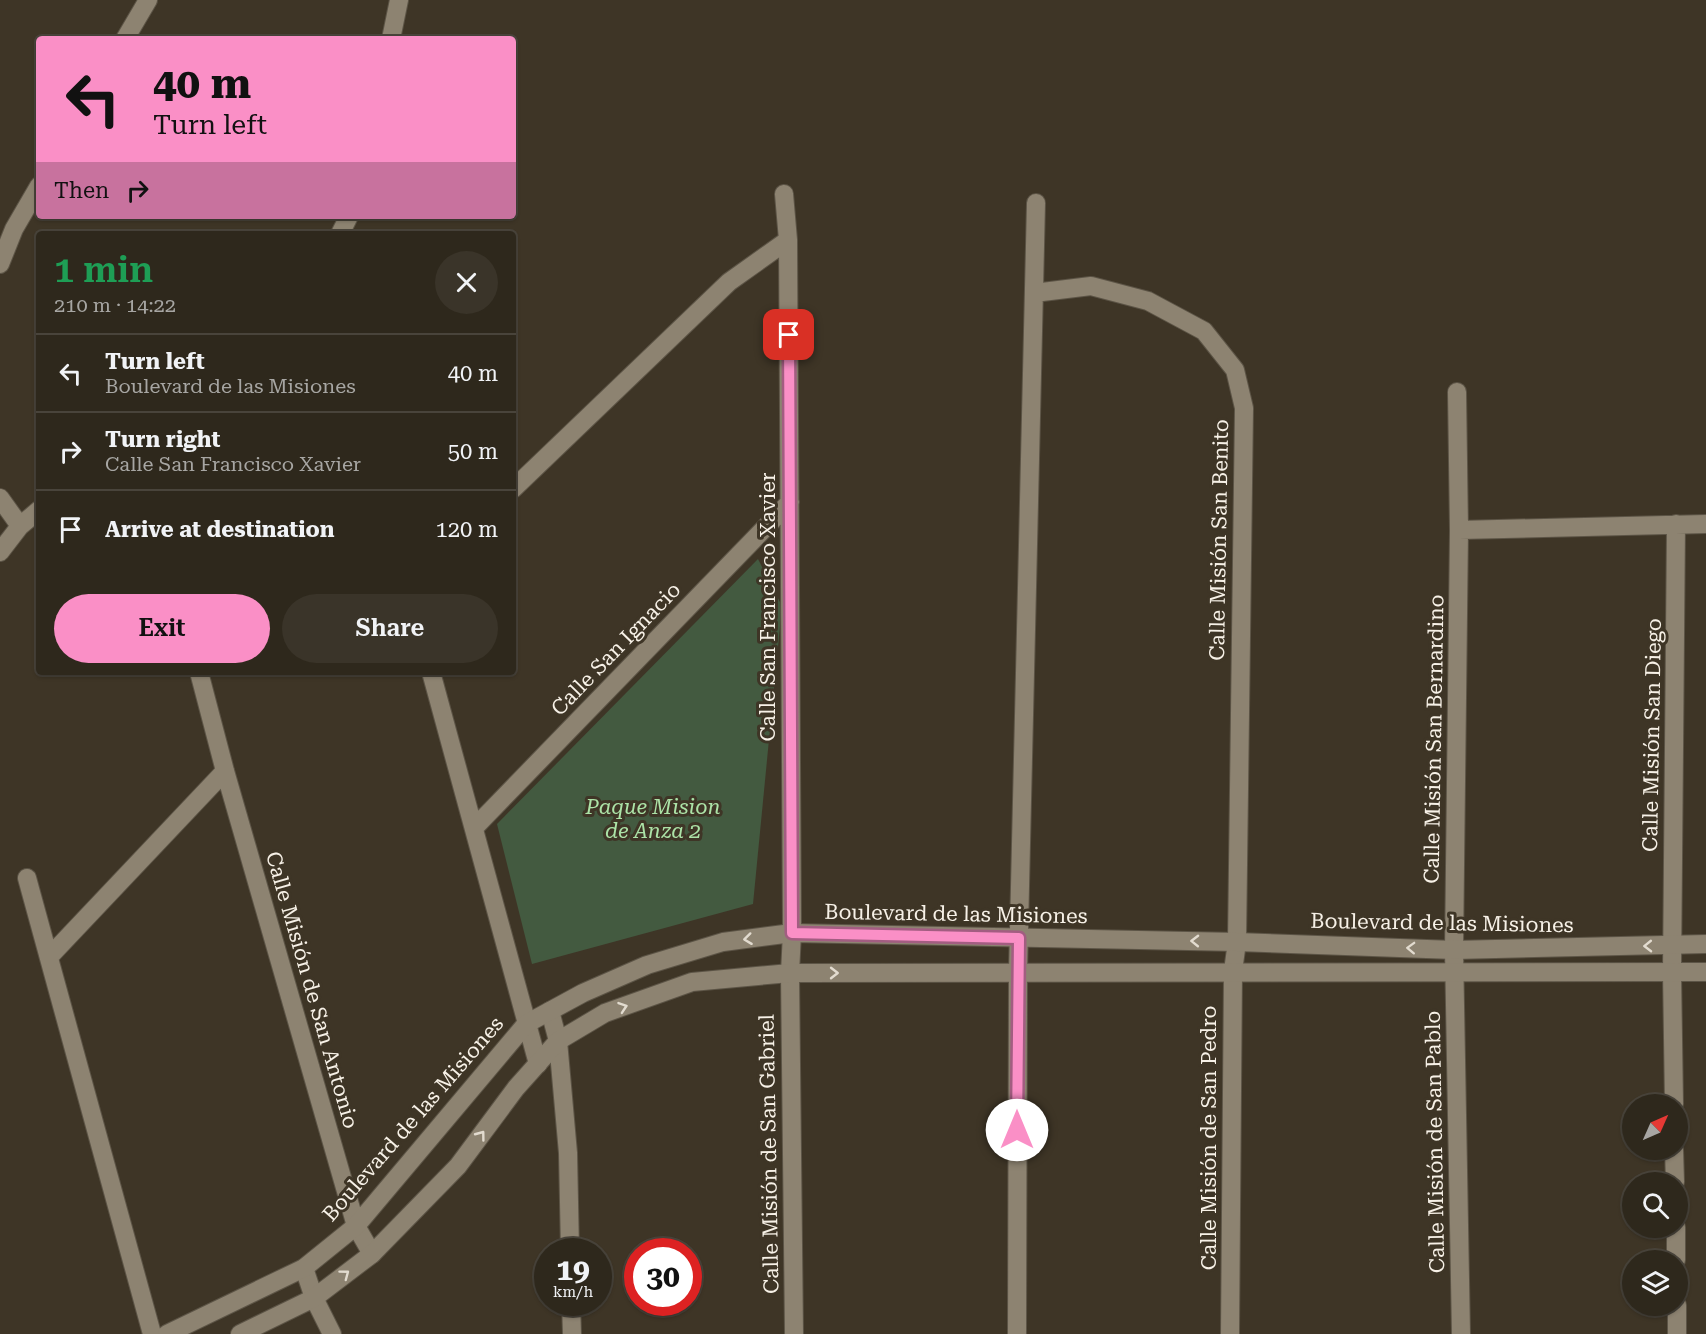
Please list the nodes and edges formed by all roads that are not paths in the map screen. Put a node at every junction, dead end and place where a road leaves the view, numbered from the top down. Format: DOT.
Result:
graph roads {
  1 [pos="148,0"];
  2 [pos="399,0"];
  3 [pos="127,36"];
  4 [pos="392,36"];
  5 [pos="36,191"];
  6 [pos="784,194"];
  7 [pos="1036,202"];
  8 [pos="788,240"];
  9 [pos="0,264"];
  10 [pos="1034,293"];
  11 [pos="1457,392"];
  12 [pos="516,486"];
  13 [pos="0,498"];
  14 [pos="790,502"];
  15 [pos="36,513"];
  16 [pos="1676,524"];
  17 [pos="1706,524"];
  18 [pos="20,526"];
  19 [pos="1459,530"];
  20 [pos="0,552"];
  21 [pos="200,675"];
  22 [pos="432,675"];
  23 [pos="225,771"];
  24 [pos="474,828"];
  25 [pos="27,878"];
  26 [pos="792,933"];
  27 [pos="1019,938"];
  28 [pos="1237,942"];
  29 [pos="1706,944"];
  30 [pos="1672,946"];
  31 [pos="1454,950"];
  32 [pos="49,957"];
  33 [pos="1233,971"];
  34 [pos="1018,972"];
  35 [pos="1672,972"];
  36 [pos="1706,972"];
  37 [pos="790,973"];
  38 [pos="1455,973"];
  39 [pos="550,1011"];
  40 [pos="526,1024"];
  41 [pos="558,1041"];
  42 [pos="538,1064"];
  43 [pos="1674,1094"];
  44 [pos="356,1226"];
  45 [pos="570,1238"];
  46 [pos="372,1254"];
  47 [pos="304,1268"];
  48 [pos="314,1298"];
  49 [pos="571,1316"];
  50 [pos="1677,1316"];
  51 [pos="152,1334"];
  52 [pos="167,1334"];
  53 [pos="240,1334"];
  54 [pos="332,1334"];
  55 [pos="572,1334"];
  56 [pos="794,1334"];
  57 [pos="1017,1334"];
  58 [pos="1230,1334"];
  59 [pos="1461,1334"];
  60 [pos="1677,1334"];
  1 -- 3 [label="street"];
  2 -- 4 [label="street"];
  5 -- 9 [label="street"];
  6 -- 8 [label="street, Calle San Francisco Xavier"];
  7 -- 10 [label="street"];
  8 -- 12 [label="street"];
  8 -- 14 [label="street, Calle San Francisco Xavier"];
  10 -- 27 [label="street"];
  10 -- 28 [label="street, Calle Misión San Benito"];
  11 -- 19 [label="street, Calle Misión San Bernardino"];
  13 -- 18 [label="street"];
  14 -- 24 [label="street, Calle San Ignacio"];
  14 -- 26 [label="street, Calle San Francisco Xavier"];
  15 -- 18 [label="street"];
  16 -- 17 [label="street"];
  16 -- 19 [label="street"];
  16 -- 30 [label="street, Calle Misión San Diego"];
  18 -- 20 [label="street"];
  19 -- 31 [label="street, Calle Misión San Bernardino"];
  21 -- 23 [label="street, Calle Misión de San Antonio"];
  22 -- 24 [label="street"];
  23 -- 32 [label="street"];
  23 -- 44 [label="street, Calle Misión de San Antonio"];
  24 -- 40 [label="street"];
  25 -- 32 [label="street"];
  26 -- 27 [label="street, Boulevard de las Misiones"];
  26 -- 37 [label="street, Calle San Francisco Xavier"];
  26 -- 39 [label="street, Boulevard de las Misiones, one-way"];
  28 -- 27 [label="street, Boulevard de las Misiones, one-way"];
  27 -- 34 [label="street"];
  31 -- 28 [label="street, Boulevard de las Misiones, one-way"];
  28 -- 33 [label="street, Calle Misión de San Pedro"];
  29 -- 30 [label="street, Boulevard de las Misiones"];
  30 -- 31 [label="street, Boulevard de las Misiones, one-way"];
  30 -- 35 [label="street, Calle Misión San Diego"];
  31 -- 38 [label="street, Calle Misión de San Pablo"];
  32 -- 51 [label="street"];
  33 -- 34 [label="street"];
  33 -- 38 [label="street"];
  33 -- 58 [label="street, Calle Misión de San Pedro"];
  37 -- 34 [label="street, one-way"];
  34 -- 57 [label="street"];
  35 -- 36 [label="street"];
  35 -- 38 [label="street"];
  35 -- 43 [label="street, Calle Misión San Diego"];
  41 -- 37 [label="street, one-way"];
  37 -- 56 [label="street, Calle Misión de San Gabriel"];
  38 -- 59 [label="street, Calle Misión de San Pablo"];
  39 -- 40 [label="street, Boulevard de las Misiones"];
  39 -- 41 [label="street"];
  40 -- 42 [label="street"];
  40 -- 44 [label="street, Boulevard de las Misiones"];
  41 -- 42 [label="street"];
  41 -- 45 [label="street"];
  46 -- 42 [label="street, one-way"];
  44 -- 46 [label="street, Calle Misión de San Antonio"];
  44 -- 47 [label="street, Boulevard de las Misiones"];
  48 -- 46 [label="street, one-way"];
  47 -- 48 [label="street"];
  47 -- 52 [label="street, Boulevard de las Misiones"];
  48 -- 53 [label="street"];
  48 -- 54 [label="street"];
  49 -- 55 [label="street"];
  50 -- 60 [label="street"];
}
